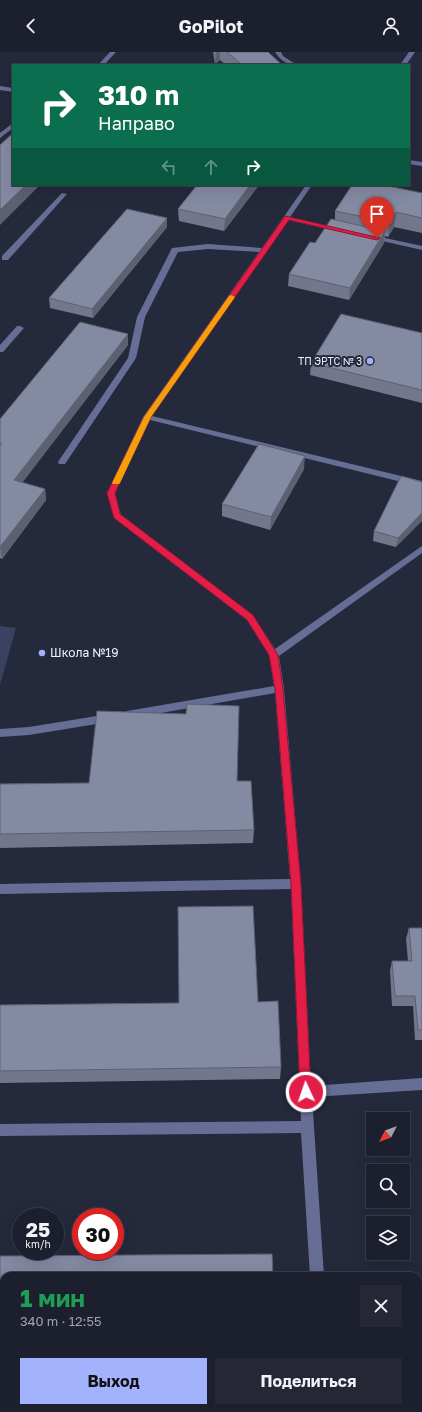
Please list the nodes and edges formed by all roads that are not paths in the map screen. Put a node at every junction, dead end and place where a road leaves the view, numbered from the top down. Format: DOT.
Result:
graph roads {
  1 [pos="113,52"];
  2 [pos="278,52"];
  3 [pos="412,52"];
  4 [pos="102,64"];
  5 [pos="292,64"];
  6 [pos="404,64"];
  7 [pos="0,88"];
  8 [pos="12,90"];
  9 [pos="12,126"];
  10 [pos="2,134"];
  11 [pos="410,162"];
  12 [pos="422,164"];
  13 [pos="308,186"];
  14 [pos="64,194"];
  15 [pos="287,218"];
  16 [pos="347,231"];
  17 [pos="362,235"];
  18 [pos="422,248"];
  19 [pos="264,250"];
  20 [pos="2,259"];
  21 [pos="20,328"];
  22 [pos="0,350"];
  23 [pos="147,417"];
  24 [pos="62,462"];
  25 [pos="422,484"];
  26 [pos="422,549"];
  27 [pos="274,655"];
  28 [pos="279,689"];
  29 [pos="0,733"];
  30 [pos="296,884"];
  31 [pos="0,889"];
  32 [pos="422,1084"];
  33 [pos="306,1092"];
  34 [pos="307,1127"];
  35 [pos="0,1130"];
  36 [pos="317,1272"];
  1 -- 4 [label="street"];
  2 -- 5 [label="street"];
  3 -- 6 [label="street"];
  7 -- 8 [label="street"];
  9 -- 10 [label="street"];
  11 -- 12 [label="street"];
  13 -- 15 [label="street"];
  14 -- 20 [label="street"];
  15 -- 16 [label="street"];
  15 -- 19 [label="street"];
  17 -- 18 [label="street"];
  19 -- 23 [label="street"];
  19 -- 24 [label="street"];
  21 -- 22 [label="street"];
  23 -- 25 [label="street"];
  23 -- 27 [label="street"];
  26 -- 27 [label="street"];
  27 -- 28 [label="street"];
  28 -- 29 [label="street"];
  28 -- 30 [label="street"];
  30 -- 31 [label="street"];
  30 -- 33 [label="street"];
  32 -- 33 [label="street"];
  33 -- 34 [label="street"];
  34 -- 35 [label="street"];
  34 -- 36 [label="street"];
}
